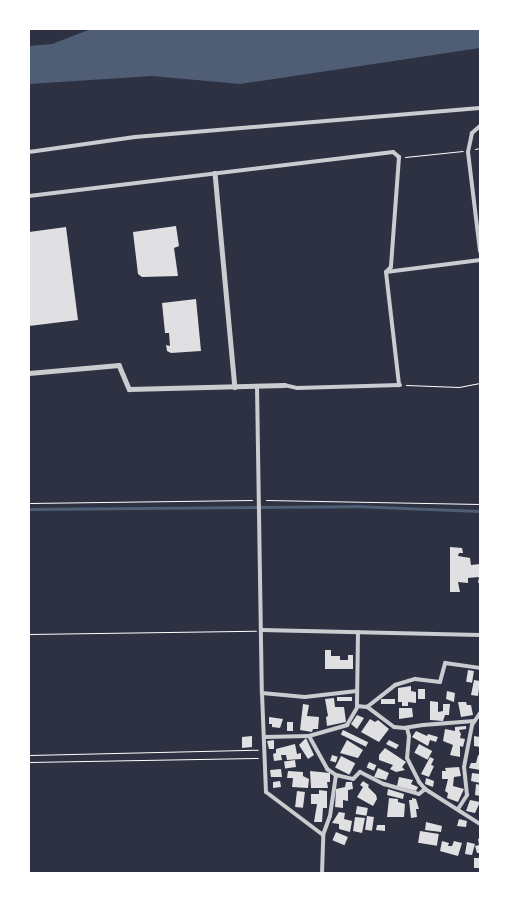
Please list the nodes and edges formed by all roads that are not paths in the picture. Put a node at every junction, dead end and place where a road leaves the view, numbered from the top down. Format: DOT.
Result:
graph roads {
  1 [pos="480,108"];
  2 [pos="480,126"];
  3 [pos="29,152"];
  4 [pos="215,173"];
  5 [pos="29,196"];
  6 [pos="480,250"];
  7 [pos="480,260"];
  8 [pos="386,272"];
  9 [pos="29,373"];
  10 [pos="284,385"];
  11 [pos="257,386"];
  12 [pos="235,387"];
  13 [pos="261,630"];
  14 [pos="358,632"];
  15 [pos="480,635"];
  16 [pos="480,668"];
  17 [pos="357,691"];
  18 [pos="262,693"];
  19 [pos="358,706"];
  20 [pos="366,707"];
  21 [pos="480,713"];
  22 [pos="474,722"];
  23 [pos="407,728"];
  24 [pos="309,736"];
  25 [pos="264,737"];
  26 [pos="336,775"];
  27 [pos="425,789"];
  28 [pos="458,809"];
  29 [pos="480,824"];
  30 [pos="323,835"];
  31 [pos="322,873"];
  1 -- 3 [label="street"];
  2 -- 6 [label="street"];
  4 -- 5 [label="street"];
  4 -- 8 [label="street"];
  4 -- 12 [label="street"];
  7 -- 8 [label="street"];
  8 -- 10 [label="street"];
  9 -- 12 [label="street"];
  10 -- 11 [label="street"];
  11 -- 12 [label="street"];
  11 -- 13 [label="street"];
  13 -- 14 [label="street"];
  13 -- 18 [label="street"];
  14 -- 15 [label="street"];
  14 -- 17 [label="street"];
  16 -- 20 [label="street"];
  17 -- 18 [label="street"];
  17 -- 19 [label="street"];
  18 -- 25 [label="street"];
  19 -- 20 [label="street"];
  19 -- 24 [label="street"];
  20 -- 23 [label="street"];
  21 -- 22 [label="street"];
  22 -- 23 [label="street"];
  22 -- 28 [label="street"];
  23 -- 27 [label="street"];
  24 -- 25 [label="street"];
  24 -- 26 [label="street"];
  25 -- 30 [label="street"];
  26 -- 27 [label="street"];
  26 -- 30 [label="street"];
  27 -- 28 [label="street"];
  28 -- 29 [label="street"];
  30 -- 31 [label="street"];
}
